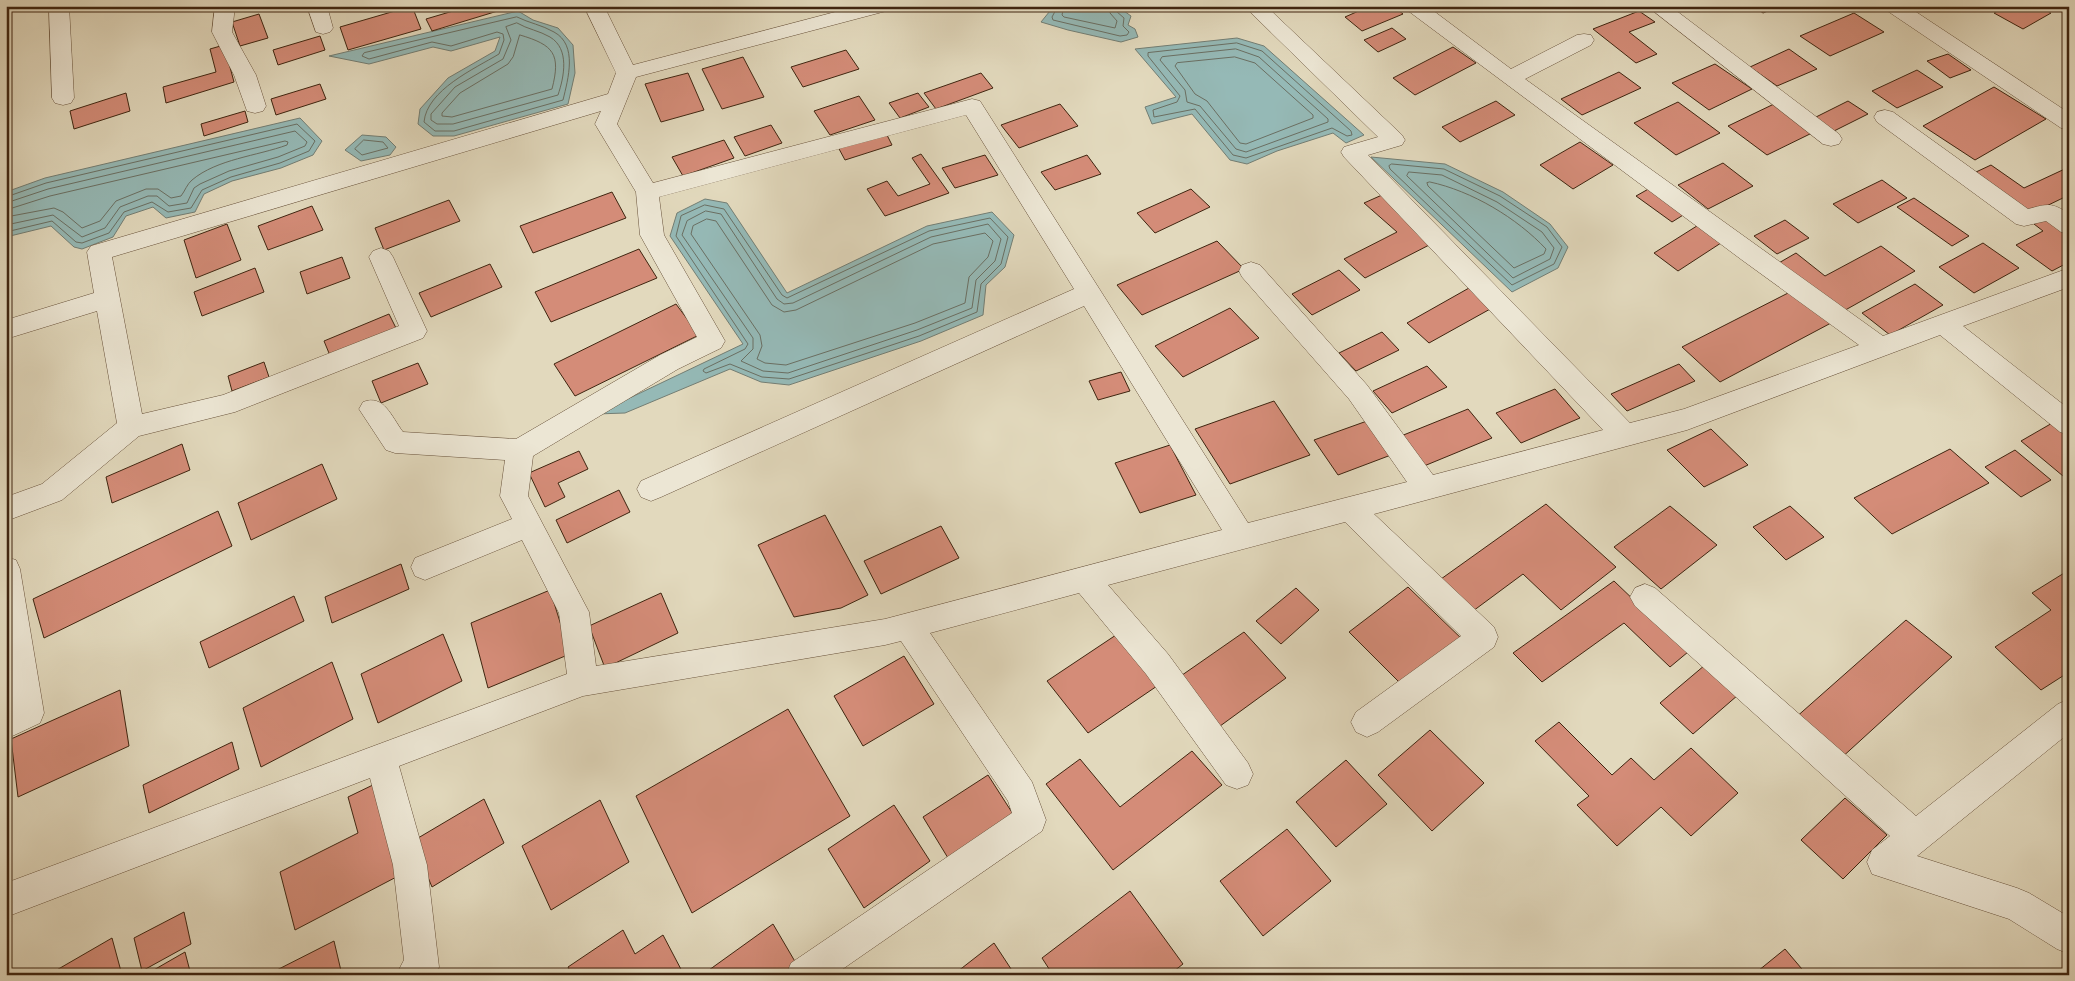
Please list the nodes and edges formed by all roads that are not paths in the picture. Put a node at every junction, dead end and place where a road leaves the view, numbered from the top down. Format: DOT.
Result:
graph roads {
  1 [pos="59,6"];
  2 [pos="225,6"];
  3 [pos="317,6"];
  4 [pos="594,6"];
  5 [pos="883,6"];
  6 [pos="1254,6"];
  7 [pos="1414,6"];
  8 [pos="1657,6"];
  9 [pos="1893,6"];
  10 [pos="323,28"];
  11 [pos="1584,40"];
  12 [pos="627,73"];
  13 [pos="1510,78"];
  14 [pos="63,98"];
  15 [pos="616,99"];
  16 [pos="255,106"];
  17 [pos="1885,117"];
  18 [pos="2069,123"];
  19 [pos="1831,139"];
  20 [pos="647,192"];
  21 [pos="2069,226"];
  22 [pos="381,257"];
  23 [pos="1251,271"];
  24 [pos="2069,277"];
  25 [pos="1089,293"];
  26 [pos="108,298"];
  27 [pos="1942,323"];
  28 [pos="6,330"];
  29 [pos="1880,347"];
  30 [pos="372,409"];
  31 [pos="2069,424"];
  32 [pos="131,427"];
  33 [pos="1624,435"];
  34 [pos="520,450"];
  35 [pos="1427,488"];
  36 [pos="651,489"];
  37 [pos="1349,508"];
  38 [pos="6,509"];
  39 [pos="529,525"];
  40 [pos="1241,537"];
  41 [pos="425,567"];
  42 [pos="6,569"];
  43 [pos="1085,579"];
  44 [pos="1645,597"];
  45 [pos="908,626"];
  46 [pos="583,682"];
  47 [pos="2069,714"];
  48 [pos="1367,722"];
  49 [pos="6,724"];
  50 [pos="381,758"];
  51 [pos="1236,774"];
  52 [pos="1915,837"];
  53 [pos="6,900"];
  54 [pos="2069,937"];
  55 [pos="414,975"];
  56 [pos="802,975"];
  1 -- 14 [label="street"];
  2 -- 16 [label="street"];
  3 -- 10 [label="street"];
  4 -- 12 [label="street"];
  5 -- 12 [label="street"];
  6 -- 33 [label="street"];
  7 -- 13 [label="street"];
  8 -- 19 [label="street"];
  9 -- 18 [label="street"];
  11 -- 13 [label="street"];
  12 -- 15 [label="street"];
  13 -- 29 [label="street"];
  15 -- 20 [label="street"];
  15 -- 26 [label="street"];
  17 -- 21 [label="street"];
  20 -- 25 [label="street"];
  20 -- 34 [label="street"];
  22 -- 32 [label="street"];
  23 -- 35 [label="street"];
  24 -- 27 [label="street"];
  25 -- 36 [label="street"];
  25 -- 40 [label="street"];
  26 -- 28 [label="street"];
  26 -- 32 [label="street"];
  27 -- 29 [label="street"];
  27 -- 31 [label="street"];
  29 -- 33 [label="street"];
  30 -- 34 [label="street"];
  32 -- 38 [label="street"];
  33 -- 35 [label="street"];
  34 -- 39 [label="street"];
  35 -- 37 [label="street"];
  37 -- 40 [label="street"];
  37 -- 48 [label="street"];
  39 -- 41 [label="street"];
  39 -- 46 [label="street"];
  40 -- 43 [label="street"];
  42 -- 49 [label="street"];
  43 -- 45 [label="street"];
  43 -- 51 [label="street"];
  44 -- 52 [label="street"];
  45 -- 46 [label="street"];
  45 -- 56 [label="street"];
  46 -- 50 [label="street"];
  47 -- 52 [label="street"];
  50 -- 53 [label="street"];
  50 -- 55 [label="street"];
  52 -- 54 [label="street"];
}
